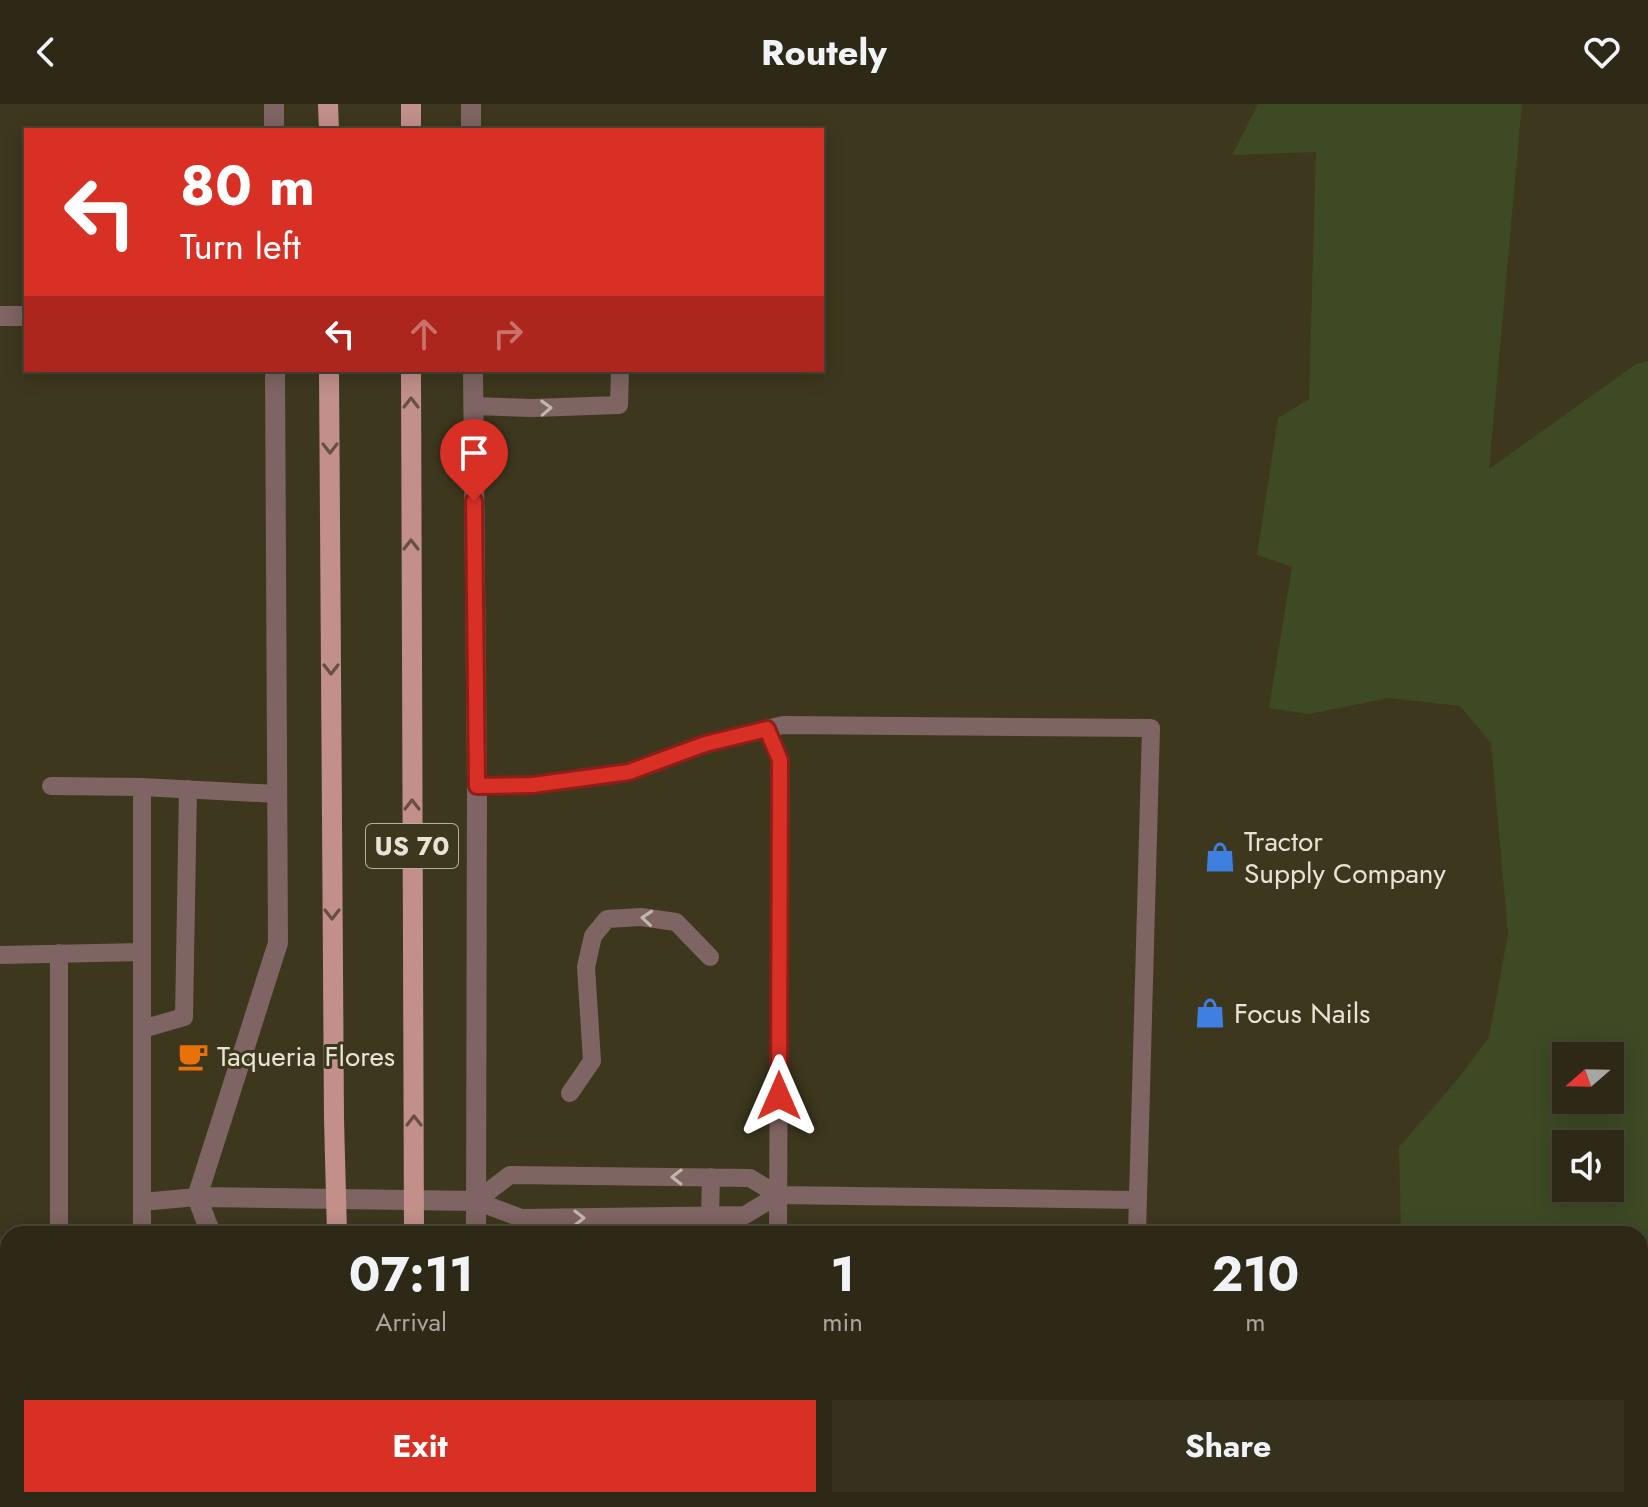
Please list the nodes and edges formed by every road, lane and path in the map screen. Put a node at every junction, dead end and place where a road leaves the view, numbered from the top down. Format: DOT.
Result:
graph roads {
  1 [pos="274,104"];
  2 [pos="328,104"];
  3 [pos="411,104"];
  4 [pos="471,104"];
  5 [pos="274,128"];
  6 [pos="329,128"];
  7 [pos="411,128"];
  8 [pos="471,128"];
  9 [pos="0,316"];
  10 [pos="24,316"];
  11 [pos="275,372"];
  12 [pos="329,372"];
  13 [pos="411,372"];
  14 [pos="473,372"];
  15 [pos="620,372"];
  16 [pos="473,406"];
  17 [pos="767,729"];
  18 [pos="51,786"];
  19 [pos="477,786"];
  20 [pos="142,787"];
  21 [pos="188,789"];
  22 [pos="277,794"];
  23 [pos="142,952"];
  24 [pos="59,953"];
  25 [pos="0,955"];
  26 [pos="710,957"];
  27 [pos="142,1029"];
  28 [pos="570,1093"];
  29 [pos="711,1177"];
  30 [pos="778,1195"];
  31 [pos="197,1197"];
  32 [pos="336,1199"];
  33 [pos="414,1199"];
  34 [pos="1138,1200"];
  35 [pos="476,1201"];
  36 [pos="142,1202"];
  37 [pos="710,1216"];
  38 [pos="59,1226"];
  39 [pos="142,1226"];
  40 [pos="208,1226"];
  41 [pos="337,1226"];
  42 [pos="414,1226"];
  43 [pos="476,1226"];
  44 [pos="778,1226"];
  45 [pos="1137,1226"];
  1 -- 5 [label="street"];
  2 -- 6 [label="main road"];
  3 -- 7 [label="main road"];
  4 -- 8 [label="street"];
  9 -- 10 [label="street"];
  11 -- 22 [label="street"];
  12 -- 32 [label="main road, US 70, one-way"];
  33 -- 13 [label="main road, US 70, one-way"];
  14 -- 16 [label="street"];
  16 -- 15 [label="lane, one-way"];
  16 -- 19 [label="street"];
  17 -- 19 [label="lane"];
  17 -- 30 [label="lane"];
  17 -- 34 [label="lane"];
  18 -- 20 [label="lane"];
  19 -- 35 [label="street"];
  20 -- 21 [label="lane"];
  20 -- 23 [label="lane"];
  21 -- 22 [label="lane"];
  21 -- 27 [label="lane"];
  22 -- 31 [label="street"];
  23 -- 24 [label="lane"];
  23 -- 27 [label="lane"];
  24 -- 25 [label="lane"];
  24 -- 38 [label="lane"];
  26 -- 28 [label="lane, one-way"];
  27 -- 36 [label="lane"];
  29 -- 30 [label="lane"];
  29 -- 35 [label="lane, one-way"];
  29 -- 37 [label="lane"];
  30 -- 34 [label="lane"];
  30 -- 37 [label="lane"];
  30 -- 44 [label="lane"];
  31 -- 32 [label="street"];
  31 -- 36 [label="lane"];
  31 -- 40 [label="street"];
  32 -- 33 [label="street"];
  32 -- 41 [label="main road, US 70"];
  33 -- 35 [label="street"];
  33 -- 42 [label="main road, US 70"];
  34 -- 45 [label="lane"];
  35 -- 37 [label="lane, one-way"];
  35 -- 43 [label="street"];
  36 -- 39 [label="lane"];
}
